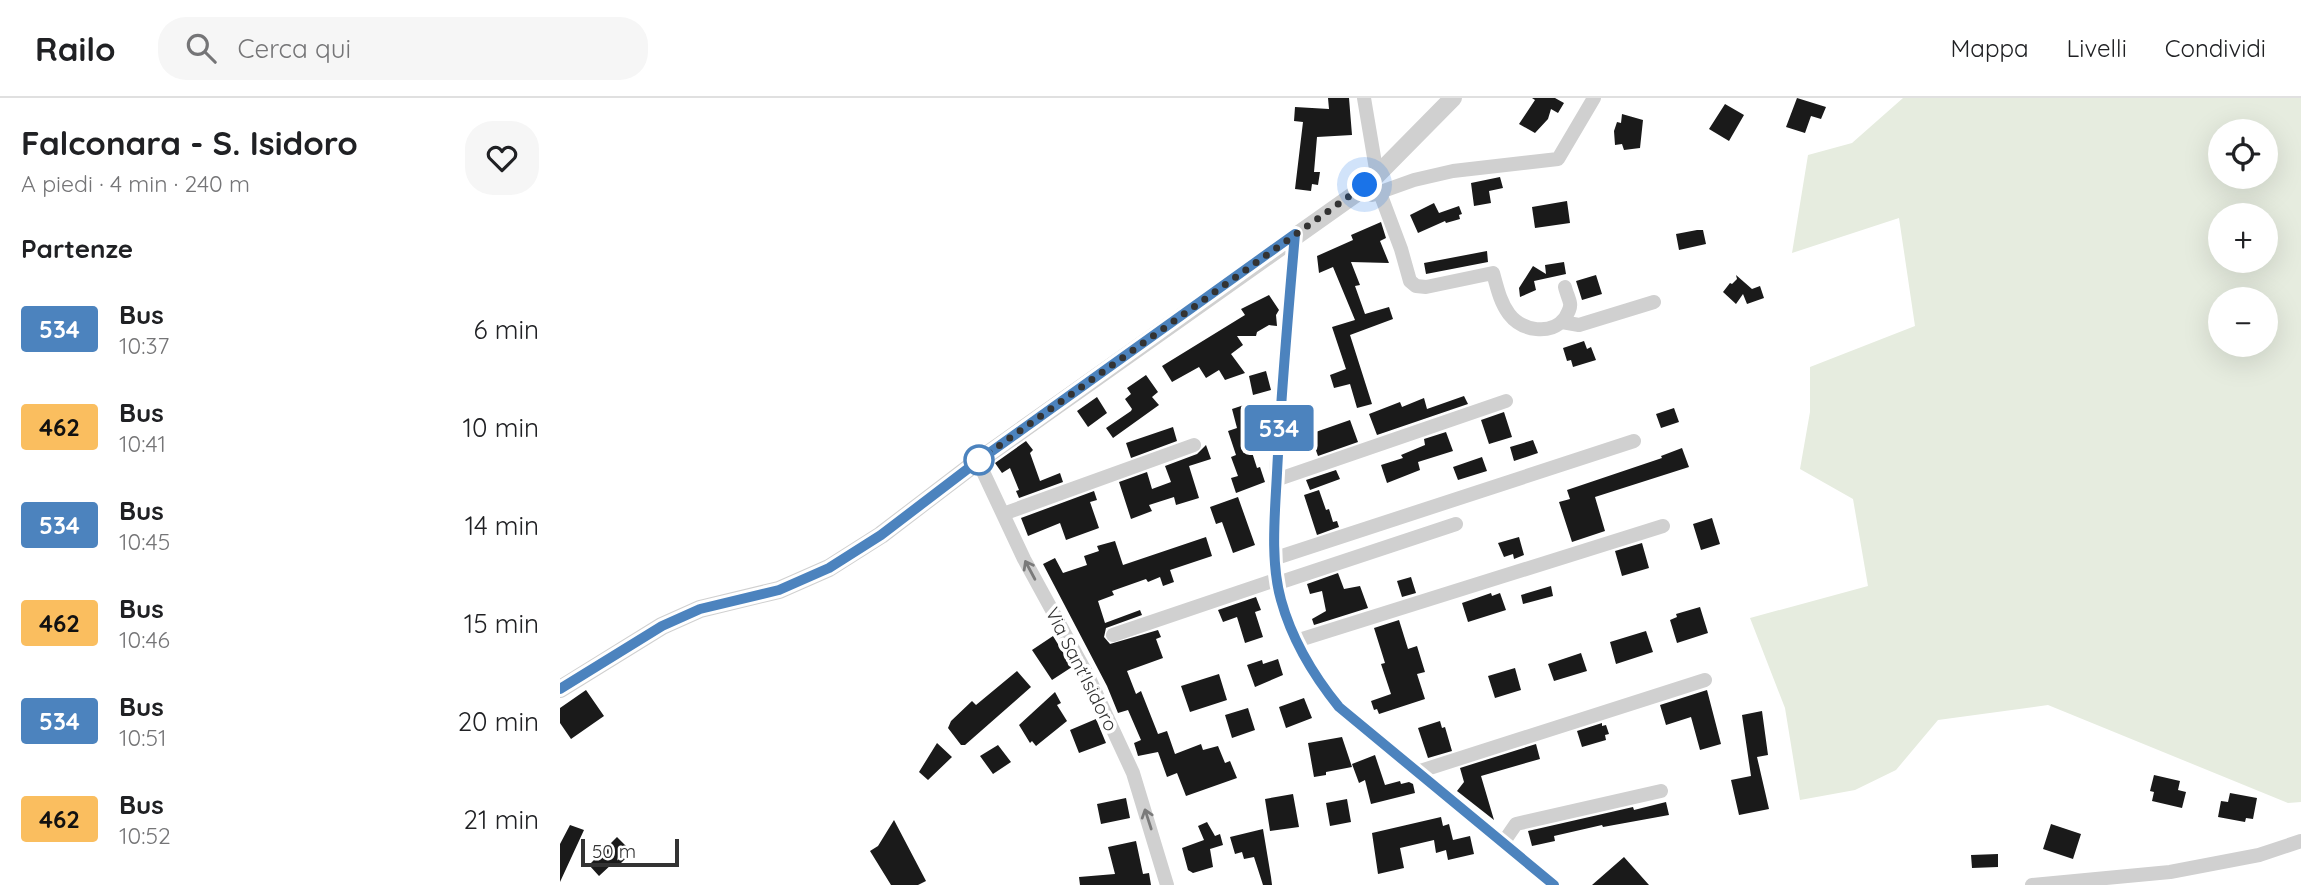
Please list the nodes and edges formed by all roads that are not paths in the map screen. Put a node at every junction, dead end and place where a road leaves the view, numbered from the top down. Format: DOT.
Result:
graph roads {
  1 [pos="1364,98"];
  2 [pos="1453,98"];
  3 [pos="1594,98"];
  4 [pos="1378,184"];
  5 [pos="1295,234"];
  6 [pos="1565,287"];
  7 [pos="1654,302"];
  8 [pos="1562,322"];
  9 [pos="1506,401"];
  10 [pos="1634,441"];
  11 [pos="1194,445"];
  12 [pos="978,461"];
  13 [pos="1276,480"];
  14 [pos="1003,514"];
  15 [pos="1456,524"];
  16 [pos="1663,526"];
  17 [pos="1276,558"];
  18 [pos="1278,581"];
  19 [pos="1113,635"];
  20 [pos="1296,641"];
  21 [pos="1705,680"];
  22 [pos="560,689"];
  23 [pos="1417,772"];
  24 [pos="1661,791"];
  25 [pos="2301,841"];
  26 [pos="1503,843"];
  27 [pos="1167,885"];
  28 [pos="1554,885"];
  29 [pos="2032,885"];
  1 -- 4 [label="street"];
  2 -- 4 [label="street"];
  3 -- 4 [label="street"];
  4 -- 5 [label="street"];
  4 -- 8 [label="street"];
  5 -- 12 [label="street"];
  5 -- 13 [label="street"];
  6 -- 8 [label="street"];
  7 -- 8 [label="street"];
  9 -- 13 [label="street"];
  10 -- 17 [label="street"];
  11 -- 14 [label="street"];
  12 -- 14 [label="street, Via Sant'Isidoro"];
  12 -- 22 [label="street"];
  13 -- 17 [label="street"];
  27 -- 14 [label="street, Via Sant'Isidoro, one-way"];
  15 -- 18 [label="street"];
  16 -- 20 [label="street"];
  17 -- 18 [label="street"];
  18 -- 19 [label="street"];
  18 -- 20 [label="street"];
  20 -- 23 [label="street"];
  21 -- 23 [label="street"];
  23 -- 26 [label="street"];
  24 -- 26 [label="street"];
  25 -- 29 [label="street"];
  26 -- 28 [label="street"];
}
